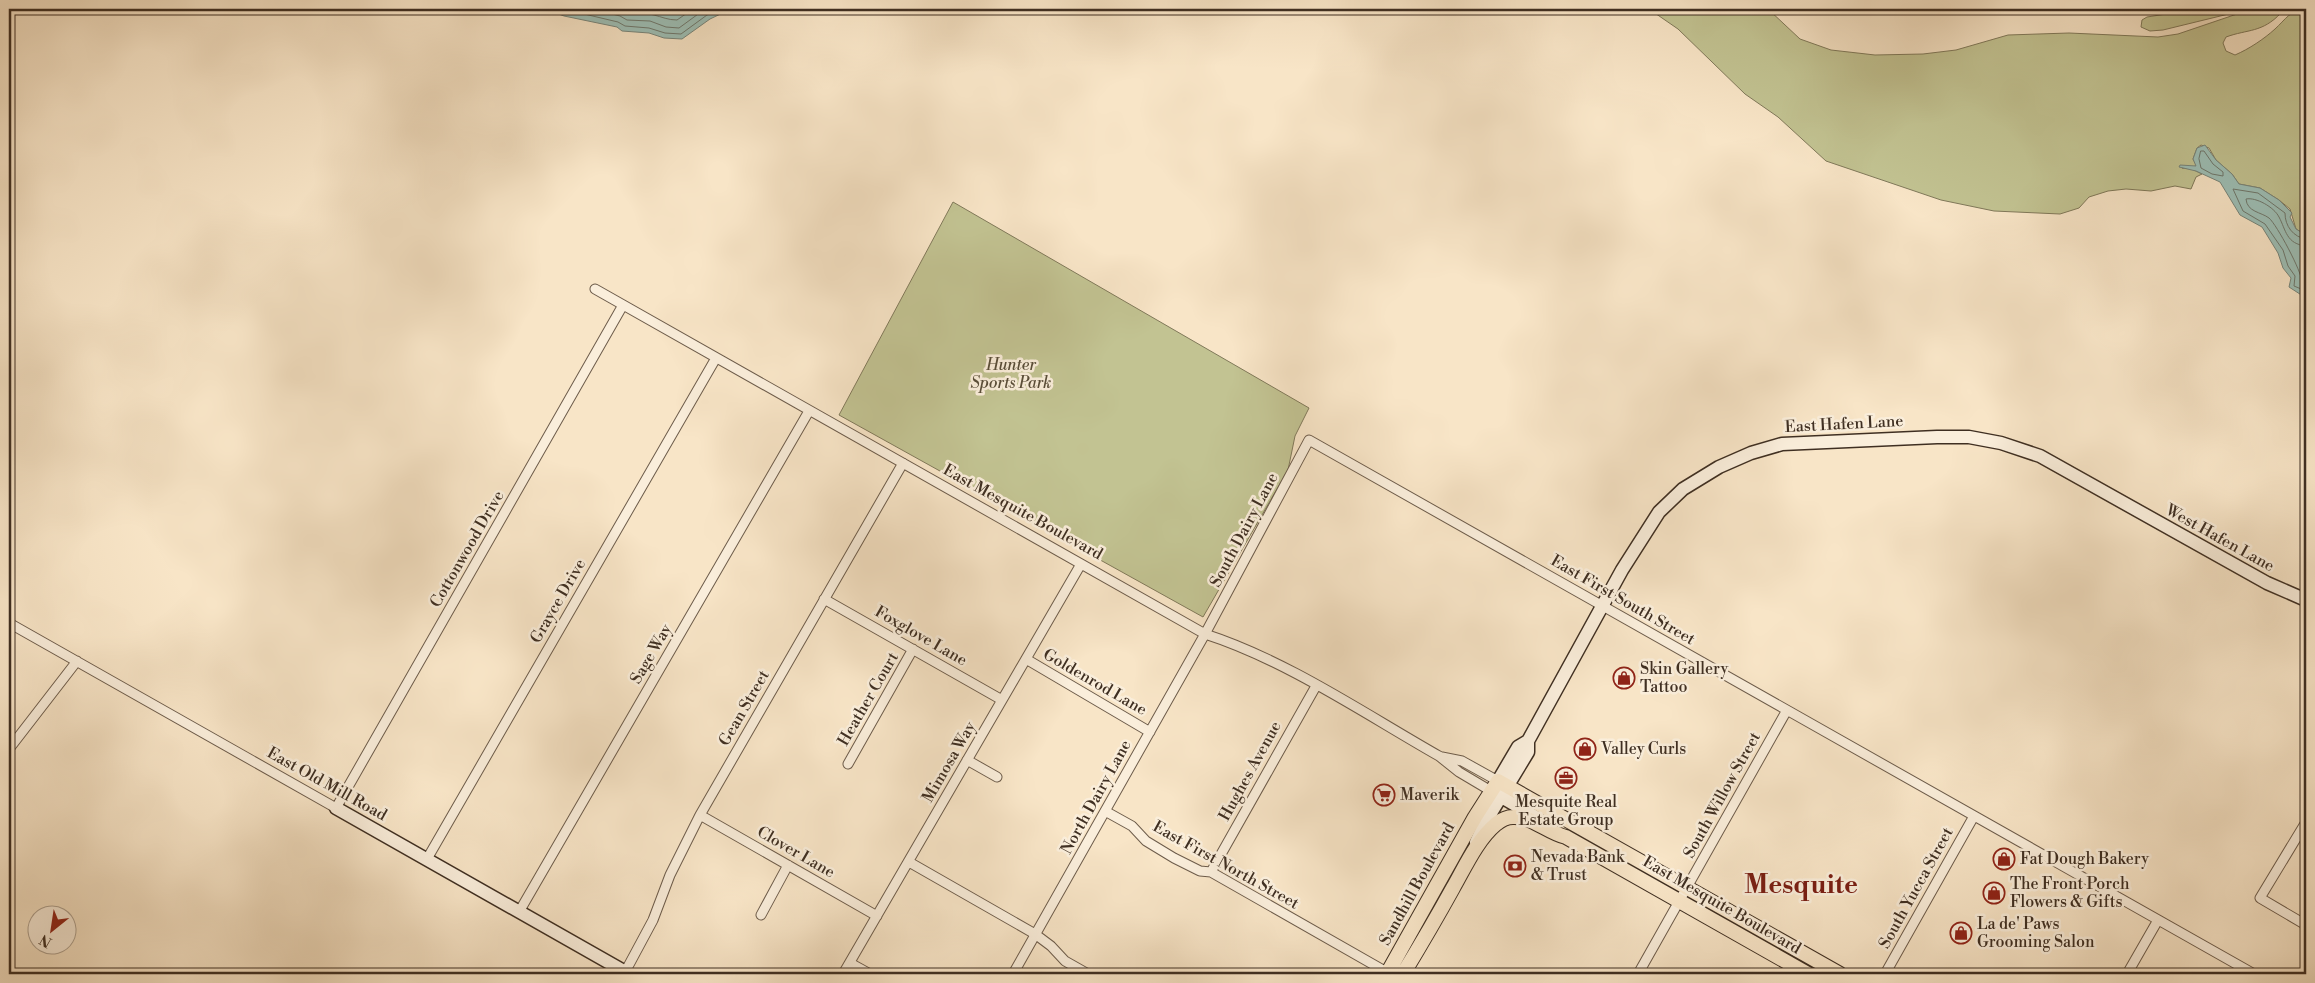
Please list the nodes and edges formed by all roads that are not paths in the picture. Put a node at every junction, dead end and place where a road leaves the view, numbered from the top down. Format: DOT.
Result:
graph roads {
  1 [pos="595,289"];
  2 [pos="623,305"];
  3 [pos="716,358"];
  4 [pos="809,411"];
  5 [pos="1309,440"];
  6 [pos="903,463"];
  7 [pos="2146,515"];
  8 [pos="1081,564"];
  9 [pos="824,599"];
  10 [pos="2306,600"];
  11 [pos="1603,606"];
  12 [pos="9,623"];
  13 [pos="1205,634"];
  14 [pos="913,649"];
  15 [pos="1026,659"];
  16 [pos="77,661"];
  17 [pos="1316,686"];
  18 [pos="1002,700"];
  19 [pos="1787,710"];
  20 [pos="1150,732"];
  21 [pos="9,749"];
  22 [pos="967,760"];
  23 [pos="848,764"];
  24 [pos="997,777"];
  25 [pos="1499,789"];
  26 [pos="336,808"];
  27 [pos="1105,811"];
  28 [pos="700,815"];
  29 [pos="1974,816"];
  30 [pos="2306,822"];
  31 [pos="1566,837"];
  32 [pos="426,859"];
  33 [pos="908,862"];
  34 [pos="788,865"];
  35 [pos="1464,868"];
  36 [pos="1212,872"];
  37 [pos="1683,894"];
  38 [pos="519,912"];
  39 [pos="760,915"];
  40 [pos="877,916"];
  41 [pos="2158,920"];
  42 [pos="2306,925"];
  43 [pos="1035,934"];
  44 [pos="850,963"];
  45 [pos="626,974"];
  46 [pos="843,974"];
  47 [pos="870,974"];
  48 [pos="1012,974"];
  49 [pos="1088,974"];
  50 [pos="1389,974"];
  51 [pos="1403,974"];
  52 [pos="1638,974"];
  53 [pos="1808,974"];
  54 [pos="1840,974"];
  55 [pos="1885,974"];
  56 [pos="2127,974"];
  57 [pos="2254,974"];
  1 -- 2 [label="street, East Mesquite Boulevard"];
  2 -- 3 [label="street, East Mesquite Boulevard"];
  2 -- 26 [label="street, Cottonwood Drive"];
  3 -- 4 [label="street, East Mesquite Boulevard"];
  3 -- 32 [label="street, Grayce Drive"];
  4 -- 6 [label="street, East Mesquite Boulevard"];
  4 -- 38 [label="street, Sage Way"];
  5 -- 11 [label="street, East First South Street"];
  5 -- 13 [label="street, South Dairy Lane"];
  6 -- 8 [label="street, East Mesquite Boulevard"];
  6 -- 9 [label="street, Gean Street"];
  7 -- 10 [label="main road, West Hafen Lane"];
  7 -- 11 [label="main road, East Hafen Lane"];
  8 -- 13 [label="street, East Mesquite Boulevard"];
  8 -- 15 [label="street, Mimosa Way"];
  9 -- 14 [label="street, Foxglove Lane"];
  9 -- 28 [label="street, Gean Street"];
  11 -- 19 [label="street, East First South Street"];
  11 -- 25 [label="main road, East Hafen Lane"];
  12 -- 16 [label="street, East Old Mill Road"];
  13 -- 17 [label="street, East Mesquite Boulevard"];
  13 -- 20 [label="street, North Dairy Lane"];
  14 -- 18 [label="street, Foxglove Lane"];
  14 -- 23 [label="street, Heather Court"];
  15 -- 18 [label="street, Mimosa Way"];
  15 -- 20 [label="street, Goldenrod Lane"];
  16 -- 21 [label="street"];
  16 -- 26 [label="street, East Old Mill Road"];
  17 -- 25 [label="street, East Mesquite Boulevard"];
  17 -- 36 [label="street, Hughes Avenue"];
  18 -- 22 [label="street, Mimosa Way"];
  19 -- 29 [label="street, East First South Street"];
  19 -- 37 [label="street, South Willow Street"];
  20 -- 27 [label="street, North Dairy Lane"];
  22 -- 24 [label="street"];
  22 -- 33 [label="street, Mimosa Way"];
  25 -- 31 [label="main road, East Mesquite Boulevard"];
  25 -- 35 [label="main road, Sandhill Boulevard"];
  25 -- 37 [label="main road, East Mesquite Boulevard"];
  25 -- 50 [label="main road, Sandhill Boulevard"];
  26 -- 32 [label="main road, East Old Mill Road"];
  27 -- 36 [label="street, East First North Street"];
  27 -- 43 [label="street, North Dairy Lane"];
  28 -- 34 [label="street, Clover Lane"];
  28 -- 45 [label="street, Gean Street"];
  29 -- 41 [label="street, East First South Street"];
  29 -- 55 [label="street, South Yucca Street"];
  30 -- 42 [label="street"];
  31 -- 35 [label="main road"];
  31 -- 37 [label="main road, East Mesquite Boulevard"];
  32 -- 38 [label="main road, East Old Mill Road"];
  33 -- 40 [label="street, Mimosa Way"];
  33 -- 43 [label="street"];
  34 -- 39 [label="street"];
  34 -- 40 [label="street, Clover Lane"];
  35 -- 51 [label="main road, Sandhill Boulevard"];
  36 -- 50 [label="street, East First North Street"];
  37 -- 52 [label="street, South Willow Street"];
  37 -- 53 [label="main road, East Mesquite Boulevard"];
  37 -- 54 [label="main road, East Mesquite Boulevard"];
  38 -- 45 [label="main road, East Old Mill Road"];
  40 -- 44 [label="street, Mimosa Way"];
  41 -- 56 [label="street"];
  41 -- 57 [label="street, East First South Street"];
  43 -- 48 [label="street, North Dairy Lane"];
  43 -- 49 [label="street"];
  44 -- 46 [label="street, Mimosa Way"];
  44 -- 47 [label="street"];
}
